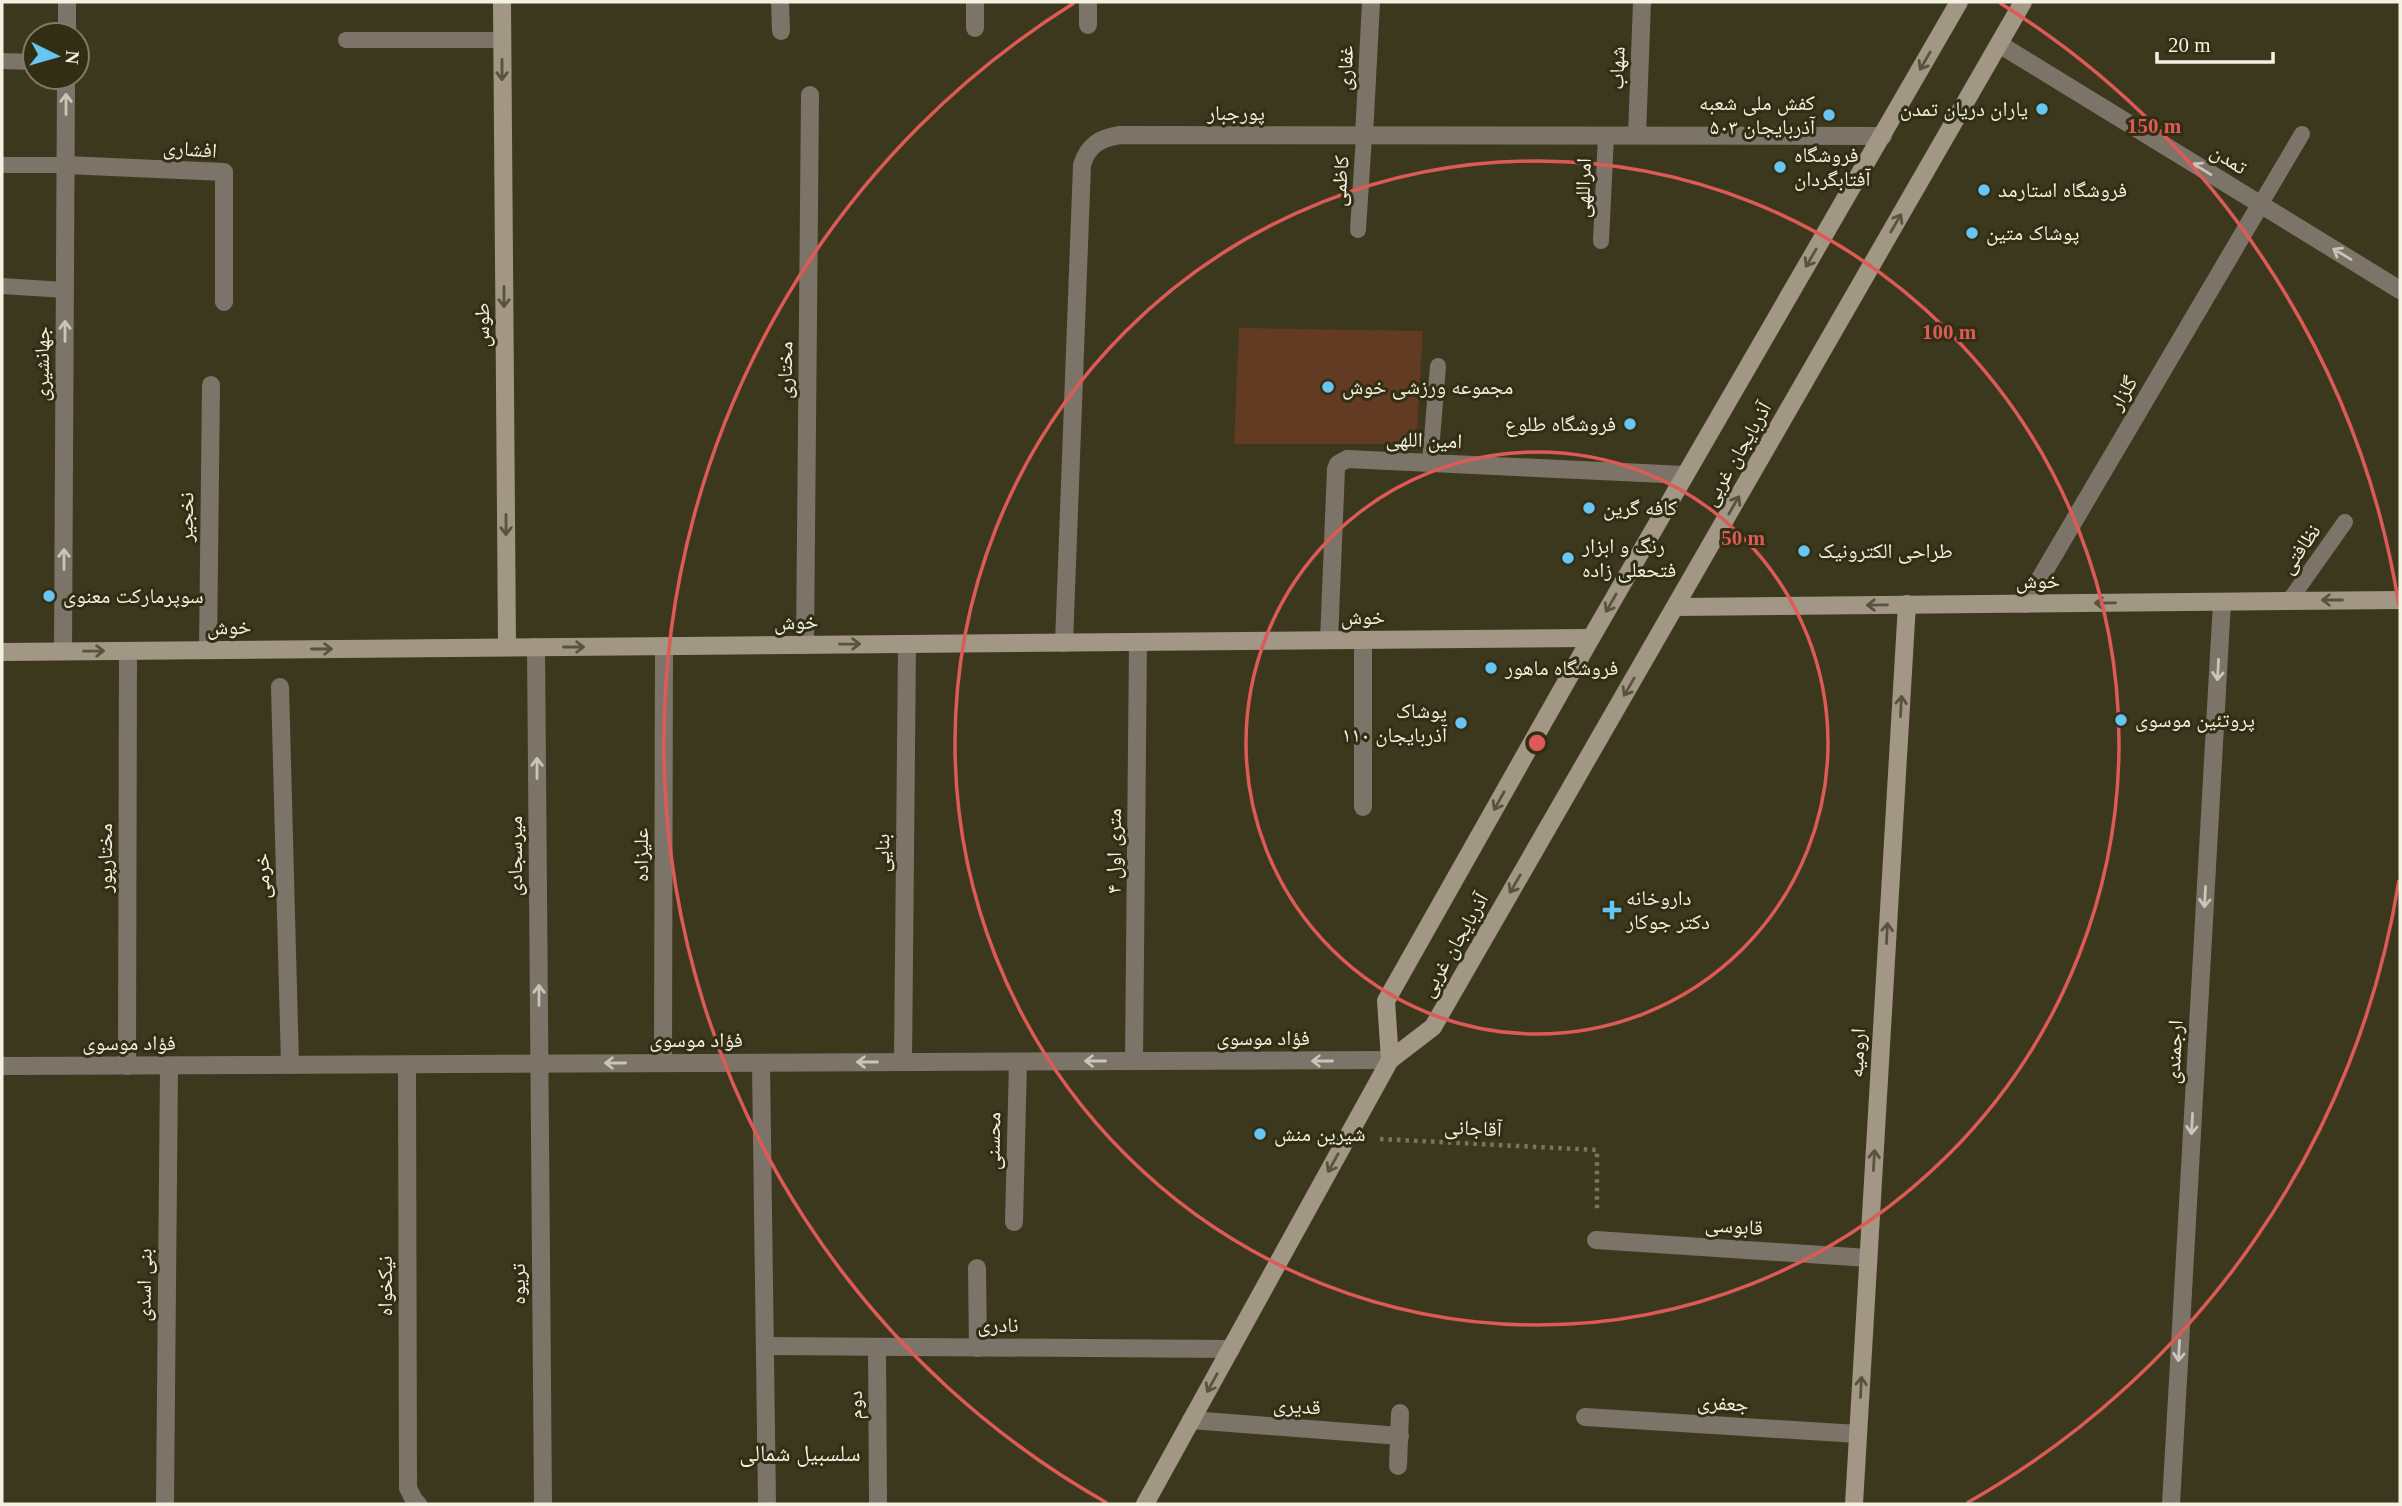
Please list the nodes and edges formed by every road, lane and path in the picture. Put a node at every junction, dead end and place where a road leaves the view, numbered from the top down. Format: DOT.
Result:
graph roads {
  1 [pos="67,2"];
  2 [pos="502,2"];
  3 [pos="780,2"];
  4 [pos="975,2"];
  5 [pos="1088,2"];
  6 [pos="1371,2"];
  7 [pos="1642,2"];
  8 [pos="1959,2"];
  9 [pos="2023,2"];
  10 [pos="67,21"];
  11 [pos="1088,25"];
  12 [pos="975,28"];
  13 [pos="781,31"];
  14 [pos="346,40"];
  15 [pos="502,40"];
  16 [pos="1999,44"];
  17 [pos="2,61"];
  18 [pos="21,62"];
  19 [pos="66,91"];
  20 [pos="810,95"];
  21 [pos="2302,134"];
  22 [pos="1637,135"];
  23 [pos="1364,136"];
  24 [pos="1605,136"];
  25 [pos="1883,136"];
  26 [pos="2,165"];
  27 [pos="66,165"];
  28 [pos="2260,205"];
  29 [pos="1357,230"];
  30 [pos="1601,241"];
  31 [pos="2,286"];
  32 [pos="65,290"];
  33 [pos="2400,290"];
  34 [pos="224,302"];
  35 [pos="1438,366"];
  36 [pos="211,385"];
  37 [pos="1430,462"];
  38 [pos="1685,475"];
  39 [pos="2345,522"];
  40 [pos="2400,600"];
  41 [pos="2289,601"];
  42 [pos="2222,602"];
  43 [pos="1907,604"];
  44 [pos="2025,604"];
  45 [pos="1676,607"];
  46 [pos="1591,638"];
  47 [pos="1329,640"];
  48 [pos="1363,640"];
  49 [pos="1138,642"];
  50 [pos="1064,643"];
  51 [pos="907,644"];
  52 [pos="805,645"];
  53 [pos="664,646"];
  54 [pos="536,647"];
  55 [pos="507,648"];
  56 [pos="208,650"];
  57 [pos="63,651"];
  58 [pos="128,651"];
  59 [pos="2,652"];
  60 [pos="280,687"];
  61 [pos="1363,807"];
  62 [pos="1391,1060"];
  63 [pos="1135,1061"];
  64 [pos="903,1062"];
  65 [pos="1018,1062"];
  66 [pos="663,1063"];
  67 [pos="761,1063"];
  68 [pos="540,1064"];
  69 [pos="290,1065"];
  70 [pos="407,1065"];
  71 [pos="2,1066"];
  72 [pos="127,1066"];
  73 [pos="169,1066"];
  74 [pos="1348,1137"];
  75 [pos="1014,1222"];
  76 [pos="1596,1240"];
  77 [pos="1868,1258"];
  78 [pos="977,1268"];
  79 [pos="765,1346"];
  80 [pos="877,1347"];
  81 [pos="978,1348"];
  82 [pos="1231,1349"];
  83 [pos="1401,1413"];
  84 [pos="1585,1417"];
  85 [pos="1191,1420"];
  86 [pos="1858,1434"];
  87 [pos="1400,1436"];
  88 [pos="1398,1466"];
  89 [pos="165,1504"];
  90 [pos="418,1504"];
  91 [pos="542,1504"];
  92 [pos="767,1504"];
  93 [pos="878,1504"];
  94 [pos="1145,1504"];
  95 [pos="1854,1504"];
  96 [pos="2171,1504"];
  1 -- 10 [label="street"];
  2 -- 15 [label="main road, طوس"];
  3 -- 13 [label="street"];
  4 -- 12 [label="street"];
  5 -- 11 [label="street"];
  6 -- 23 [label="street, غفاری"];
  7 -- 22 [label="street, شهاب"];
  8 -- 25 [label="main road, آذربایجان غربی, one-way"];
  9 -- 16 [label="main road, آذربایجان غربی"];
  14 -- 15 [label="lane"];
  15 -- 55 [label="main road, طوس, one-way"];
  28 -- 16 [label="street, تمدن, one-way"];
  45 -- 16 [label="main road, آذربایجان غربی, one-way"];
  17 -- 18 [label="lane"];
  27 -- 19 [label="street, جهانشیری, one-way"];
  20 -- 52 [label="street, مختاری"];
  21 -- 28 [label="lane"];
  22 -- 24 [label="street, پورجبار"];
  22 -- 25 [label="street, پورجبار"];
  23 -- 24 [label="street, پورجبار"];
  23 -- 29 [label="lane, کاظمی"];
  23 -- 50 [label="street, پورجبار"];
  24 -- 30 [label="lane, امراللهی"];
  25 -- 38 [label="main road, آذربایجان غربی, one-way"];
  26 -- 27 [label="lane"];
  27 -- 32 [label="street, جهانشیری"];
  27 -- 34 [label="street, افشاری"];
  33 -- 28 [label="street, تمدن, one-way"];
  28 -- 44 [label="street, گلزار"];
  31 -- 32 [label="lane"];
  57 -- 32 [label="street, جهانشیری, one-way"];
  35 -- 37 [label="lane"];
  36 -- 56 [label="street, نخجیر"];
  37 -- 38 [label="street, امین اللهی"];
  37 -- 47 [label="street, امین اللهی"];
  38 -- 46 [label="main road, آذربایجان غربی, one-way"];
  39 -- 41 [label="lane, نظافتی"];
  40 -- 41 [label="main road, خوش, one-way"];
  41 -- 42 [label="main road, خوش"];
  42 -- 44 [label="main road, خوش, one-way"];
  42 -- 96 [label="street, ارجمندی, one-way"];
  43 -- 44 [label="main road, خوش"];
  43 -- 45 [label="main road, خوش, one-way"];
  77 -- 43 [label="main road, ارومیه, one-way"];
  45 -- 62 [label="main road, آذربایجان غربی, one-way"];
  46 -- 48 [label="main road, خوش"];
  46 -- 62 [label="main road, آذربایجان غربی, one-way"];
  47 -- 48 [label="main road, خوش"];
  47 -- 49 [label="main road, خوش"];
  48 -- 61 [label="street"];
  49 -- 50 [label="main road, خوش"];
  49 -- 63 [label="street, ۴ متری اول"];
  50 -- 51 [label="main road, خوش"];
  52 -- 51 [label="main road, خوش, one-way"];
  51 -- 64 [label="street, بنایی"];
  52 -- 53 [label="main road, خوش"];
  54 -- 53 [label="main road, خوش, one-way"];
  53 -- 66 [label="street, علیزاده"];
  54 -- 55 [label="main road, خوش"];
  68 -- 54 [label="street, میرسجادی, one-way"];
  56 -- 55 [label="main road, خوش, one-way"];
  56 -- 58 [label="main road, خوش"];
  57 -- 58 [label="main road, خوش, one-way"];
  57 -- 59 [label="main road, خوش"];
  58 -- 72 [label="street, مختارپور"];
  60 -- 69 [label="street, خرمی"];
  62 -- 63 [label="street, فؤاد موسوی, one-way"];
  62 -- 74 [label="main road, آذربایجان غربی"];
  63 -- 65 [label="street, فؤاد موسوی, one-way"];
  64 -- 65 [label="street, فؤاد موسوی"];
  64 -- 67 [label="street, فؤاد موسوی, one-way"];
  65 -- 75 [label="street, محسنی"];
  66 -- 67 [label="street, فؤاد موسوی"];
  66 -- 68 [label="street, فؤاد موسوی, one-way"];
  67 -- 79 [label="street"];
  68 -- 70 [label="street, فؤاد موسوی"];
  68 -- 91 [label="street, تریوه"];
  69 -- 70 [label="street, فؤاد موسوی"];
  69 -- 73 [label="street, فؤاد موسوی"];
  70 -- 90 [label="street, نیکخواه"];
  71 -- 72 [label="street, فؤاد موسوی"];
  72 -- 73 [label="street, فؤاد موسوی"];
  73 -- 89 [label="street, بنی اسدی"];
  74 -- 76 [label="path, آقاجانی"];
  74 -- 82 [label="main road, آذربایجان غربی, one-way"];
  76 -- 77 [label="street, قابوسی"];
  86 -- 77 [label="main road, ارومیه, one-way"];
  78 -- 81 [label="street"];
  79 -- 80 [label="street, نادری"];
  79 -- 92 [label="street"];
  80 -- 81 [label="street, نادری"];
  80 -- 93 [label="street, دوم"];
  81 -- 82 [label="street, نادری"];
  82 -- 85 [label="main road, آذربایجان غربی, one-way"];
  83 -- 87 [label="street"];
  84 -- 86 [label="street, جعفری"];
  85 -- 87 [label="street, قدیری"];
  85 -- 94 [label="main road, آذربایجان غربی"];
  86 -- 95 [label="main road, ارومیه"];
  87 -- 88 [label="street"];
}
